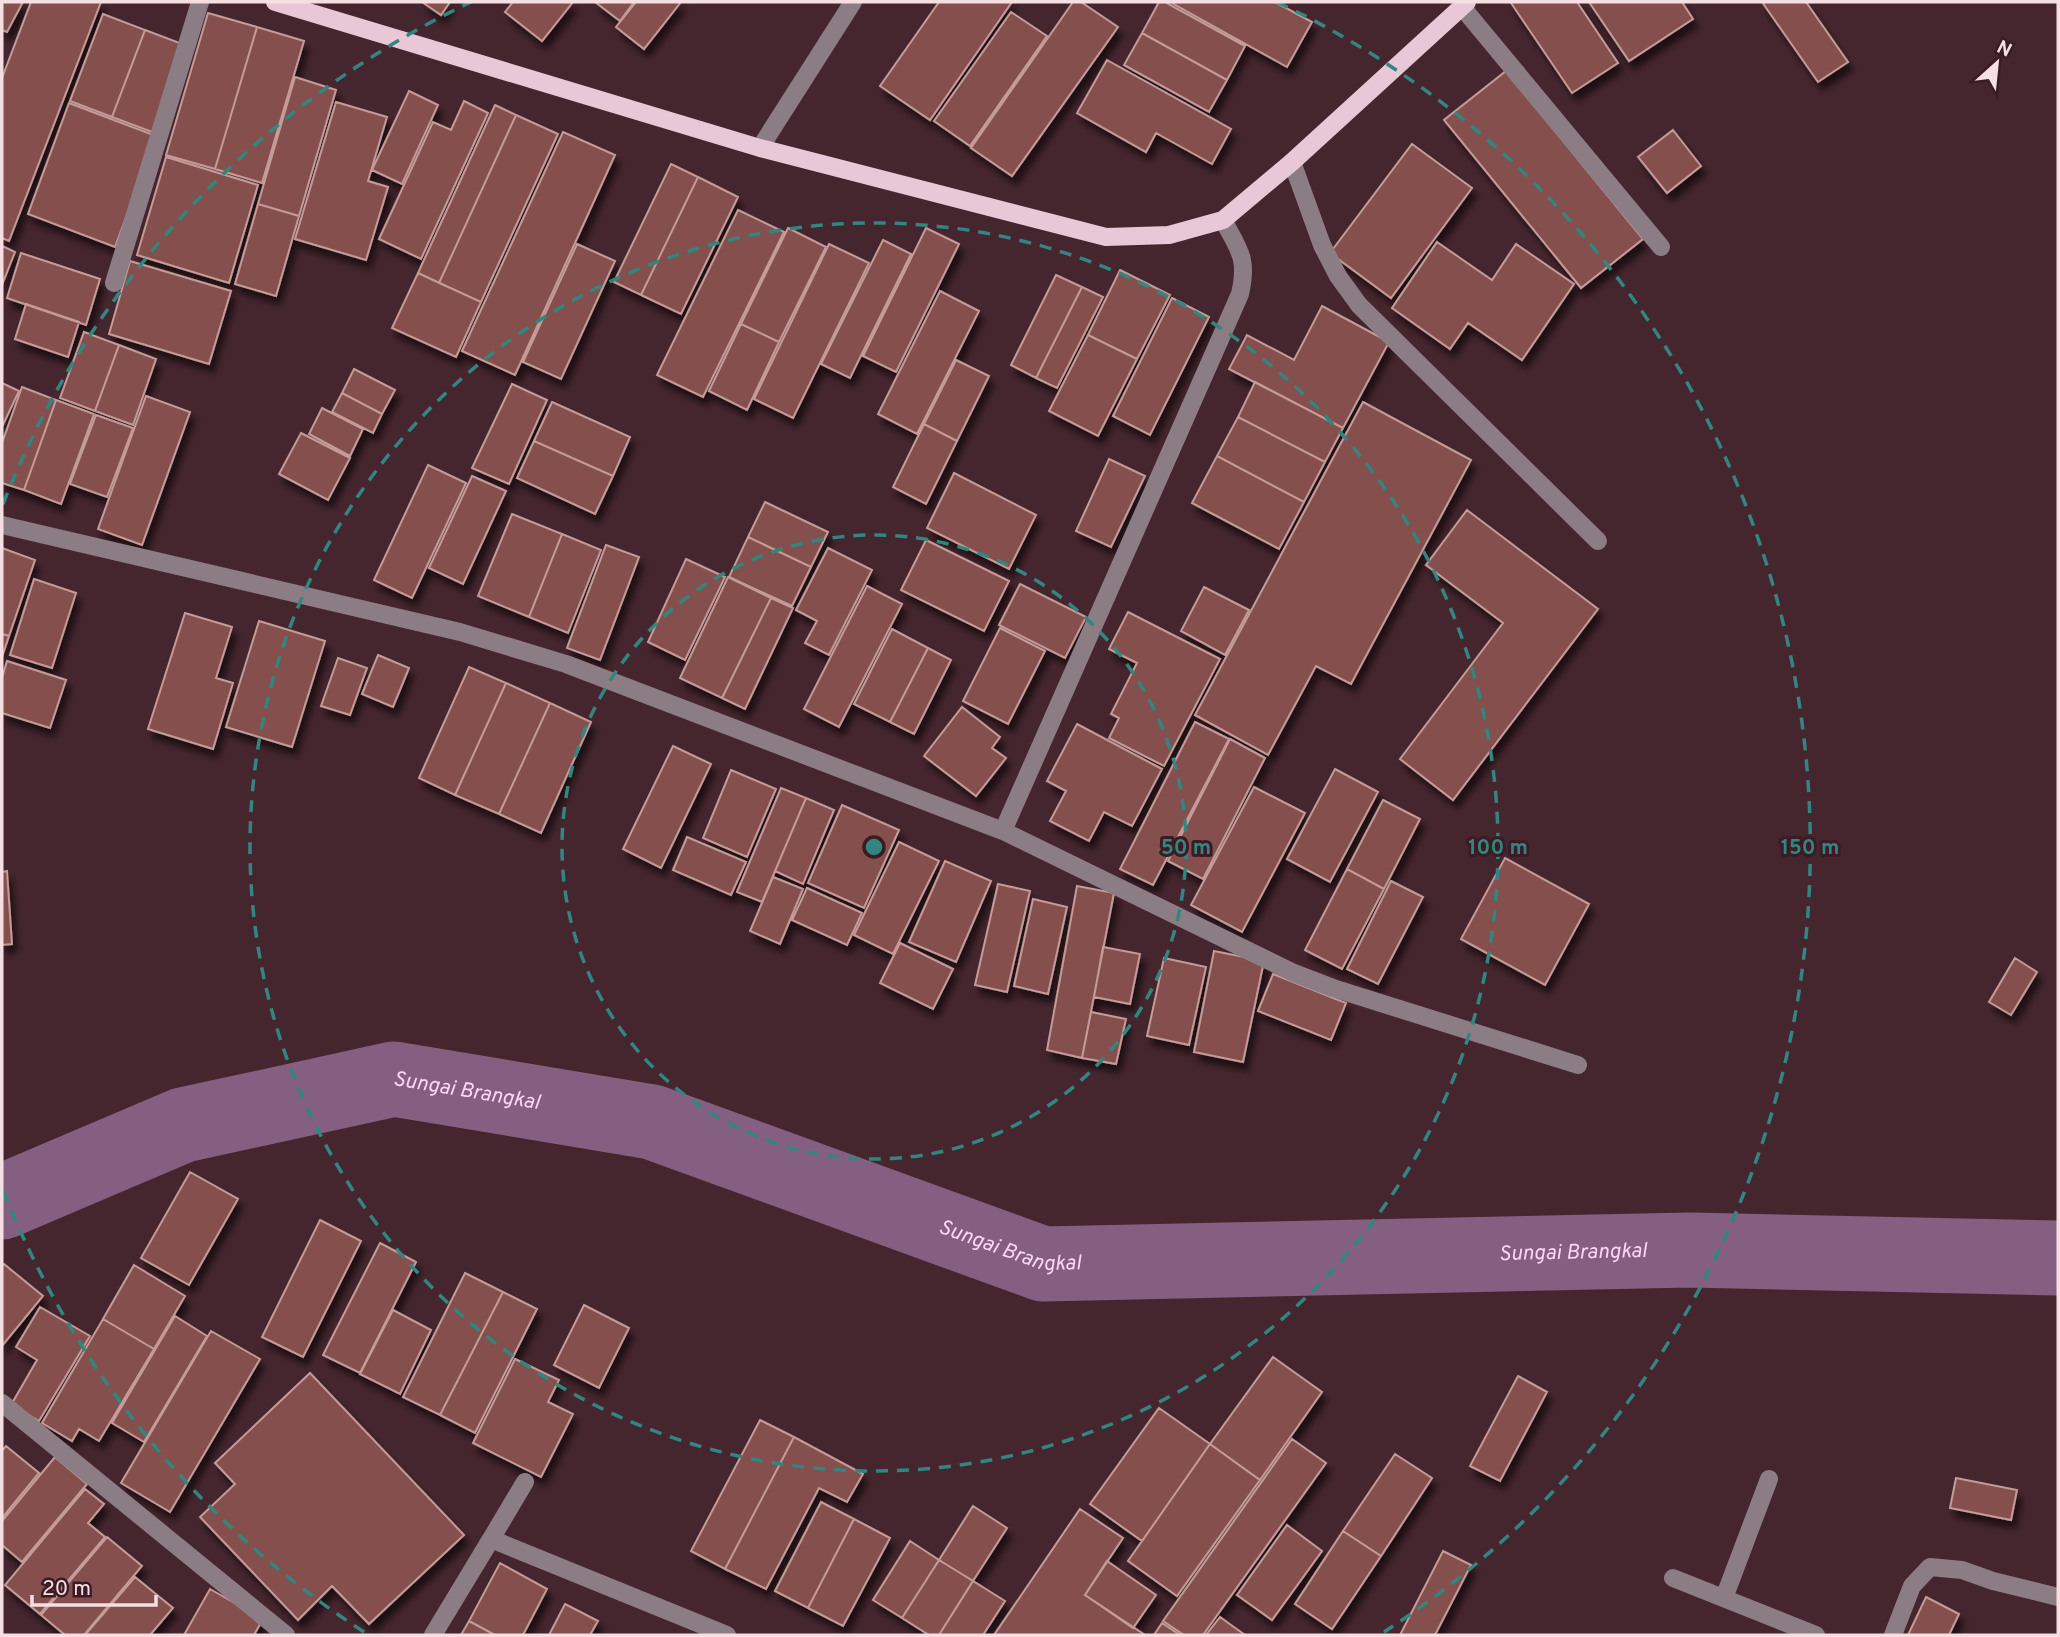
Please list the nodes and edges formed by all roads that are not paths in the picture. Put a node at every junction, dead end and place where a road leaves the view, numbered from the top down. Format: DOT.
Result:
graph roads {
  1 [pos="200,2"];
  2 [pos="275,2"];
  3 [pos="853,2"];
  4 [pos="1464,4"];
  5 [pos="312,6"];
  6 [pos="760,148"];
  7 [pos="1292,162"];
  8 [pos="1223,220"];
  9 [pos="1661,247"];
  10 [pos="114,283"];
  11 [pos="2,525"];
  12 [pos="1598,541"];
  13 [pos="1003,831"];
  14 [pos="1578,1065"];
  15 [pos="2,1403"];
  16 [pos="1769,1479"];
  17 [pos="525,1482"];
  18 [pos="491,1539"];
  19 [pos="1673,1578"];
  20 [pos="2058,1597"];
  21 [pos="1724,1598"];
  22 [pos="286,1635"];
  23 [pos="433,1635"];
  24 [pos="727,1635"];
  25 [pos="1816,1635"];
  26 [pos="1893,1635"];
  1 -- 10 [label="street"];
  2 -- 5 [label="main road"];
  3 -- 6 [label="street"];
  4 -- 7 [label="main road"];
  4 -- 9 [label="street"];
  5 -- 6 [label="main road"];
  6 -- 8 [label="main road"];
  7 -- 8 [label="main road"];
  7 -- 12 [label="street"];
  8 -- 13 [label="street"];
  11 -- 13 [label="street"];
  13 -- 14 [label="street"];
  15 -- 22 [label="street"];
  16 -- 21 [label="street"];
  17 -- 18 [label="street"];
  18 -- 23 [label="street"];
  18 -- 24 [label="street"];
  19 -- 21 [label="street"];
  20 -- 26 [label="street"];
  21 -- 25 [label="street"];
}
